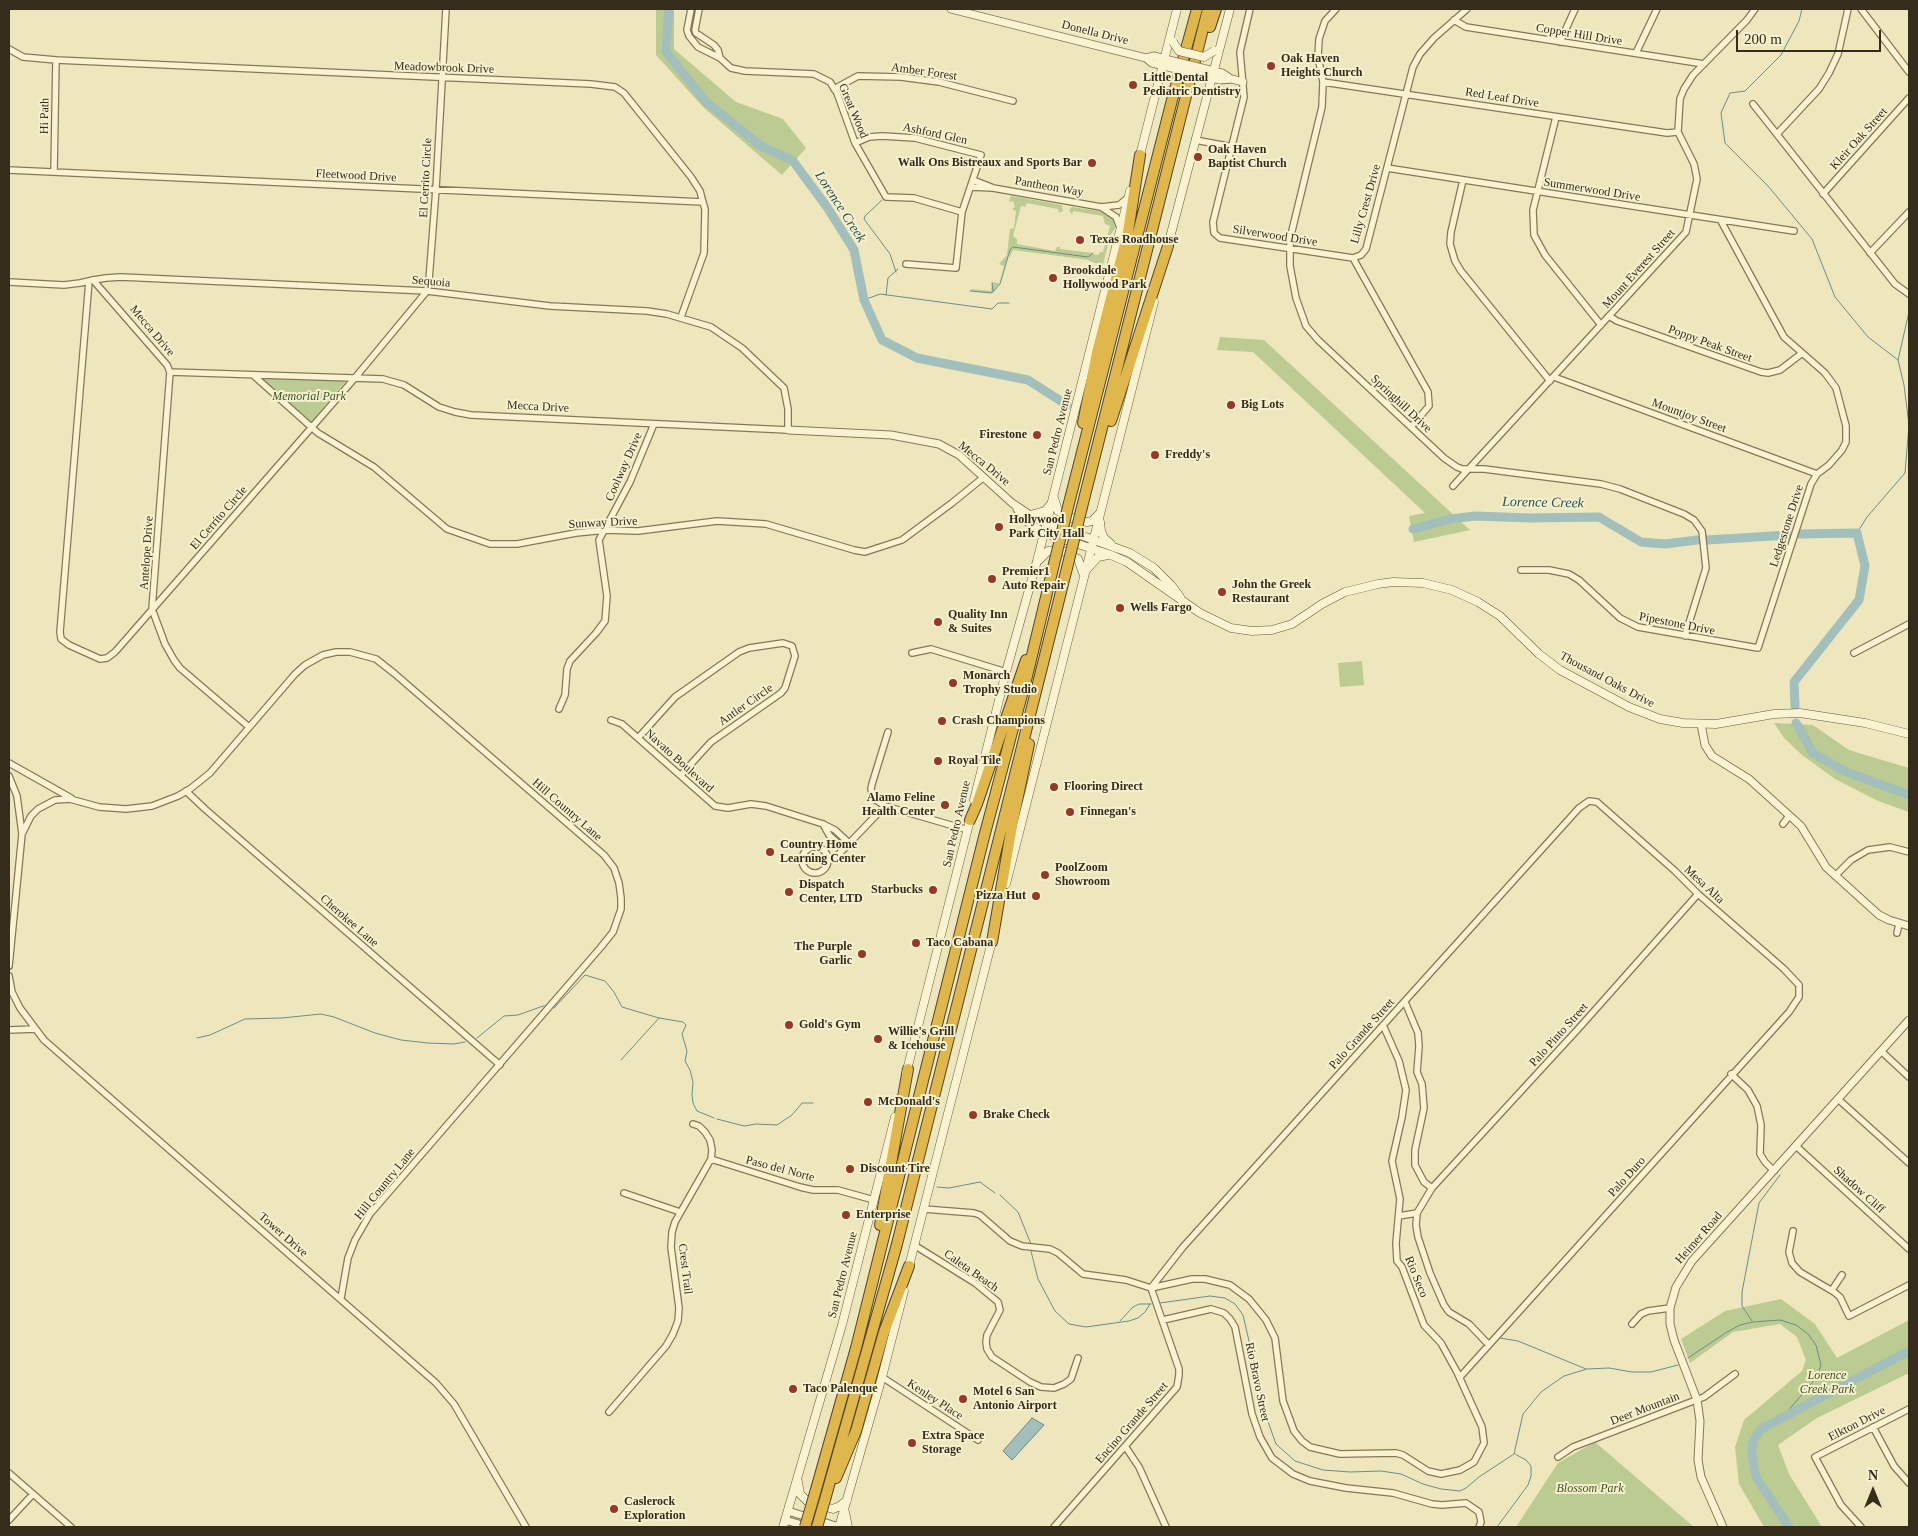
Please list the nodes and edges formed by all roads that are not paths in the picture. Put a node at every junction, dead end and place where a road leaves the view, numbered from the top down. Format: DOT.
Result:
graph roads {
  1 [pos="446,9"];
  2 [pos="691,9"];
  3 [pos="699,9"];
  4 [pos="951,9"];
  5 [pos="1177,9"];
  6 [pos="1190,9"];
  7 [pos="1197,9"];
  8 [pos="1208,9"];
  9 [pos="1216,9"];
  10 [pos="1230,9"];
  11 [pos="1250,9"];
  12 [pos="1336,9"];
  13 [pos="1468,9"];
  14 [pos="1575,9"];
  15 [pos="1657,9"];
  16 [pos="1755,9"];
  17 [pos="1848,9"];
  18 [pos="1861,9"];
  19 [pos="1454,20"];
  20 [pos="1172,26"];
  21 [pos="1200,40"];
  22 [pos="1222,41"];
  23 [pos="1560,42"];
  24 [pos="9,49"];
  25 [pos="1636,54"];
  26 [pos="720,58"];
  27 [pos="56,60"];
  28 [pos="1164,62"];
  29 [pos="1704,64"];
  30 [pos="1909,72"];
  31 [pos="1212,74"];
  32 [pos="441,78"];
  33 [pos="1243,82"];
  34 [pos="1322,82"];
  35 [pos="834,88"];
  36 [pos="1405,94"];
  37 [pos="1909,98"];
  38 [pos="1172,100"];
  39 [pos="1013,101"];
  40 [pos="1753,104"];
  41 [pos="1556,117"];
  42 [pos="1678,132"];
  43 [pos="1777,134"];
  44 [pos="1195,140"];
  45 [pos="855,143"];
  46 [pos="1233,147"];
  47 [pos="1140,155"];
  48 [pos="1387,168"];
  49 [pos="9,170"];
  50 [pos="54,171"];
  51 [pos="1463,180"];
  52 [pos="972,183"];
  53 [pos="436,189"];
  54 [pos="1537,192"];
  55 [pos="1823,194"];
  56 [pos="1128,198"];
  57 [pos="702,202"];
  58 [pos="1101,207"];
  59 [pos="962,212"];
  60 [pos="1909,212"];
  61 [pos="1689,215"];
  62 [pos="1721,221"];
  63 [pos="1120,230"];
  64 [pos="1794,231"];
  65 [pos="1168,246"];
  66 [pos="1289,249"];
  67 [pos="1870,253"];
  68 [pos="1353,258"];
  69 [pos="906,264"];
  70 [pos="91,280"];
  71 [pos="9,282"];
  72 [pos="427,291"];
  73 [pos="1909,294"];
  74 [pos="1609,316"];
  75 [pos="681,317"];
  76 [pos="1601,325"];
  77 [pos="1801,354"];
  78 [pos="170,372"];
  79 [pos="253,375"];
  80 [pos="354,379"];
  81 [pos="1552,379"];
  82 [pos="654,424"];
  83 [pos="311,427"];
  84 [pos="1412,428"];
  85 [pos="788,430"];
  86 [pos="1468,470"];
  87 [pos="1817,474"];
  88 [pos="984,477"];
  89 [pos="1453,486"];
  90 [pos="1072,490"];
  91 [pos="1054,494"];
  92 [pos="1052,502"];
  93 [pos="1012,503"];
  94 [pos="1082,507"];
  95 [pos="1100,513"];
  96 [pos="1030,515"];
  97 [pos="1047,523"];
  98 [pos="606,530"];
  99 [pos="1045,533"];
  100 [pos="1093,540"];
  101 [pos="1091,548"];
  102 [pos="1113,551"];
  103 [pos="1036,567"];
  104 [pos="1521,570"];
  105 [pos="1084,575"];
  106 [pos="152,609"];
  107 [pos="1909,624"];
  108 [pos="1038,629"];
  109 [pos="1685,636"];
  110 [pos="1758,648"];
  111 [pos="1854,652"];
  112 [pos="912,653"];
  113 [pos="1043,662"];
  114 [pos="1006,672"];
  115 [pos="559,709"];
  116 [pos="611,720"];
  117 [pos="1701,724"];
  118 [pos="249,727"];
  119 [pos="888,732"];
  120 [pos="1909,734"];
  121 [pos="638,738"];
  122 [pos="9,763"];
  123 [pos="681,775"];
  124 [pos="9,776"];
  125 [pos="186,791"];
  126 [pos="80,801"];
  127 [pos="1594,801"];
  128 [pos="885,806"];
  129 [pos="1789,816"];
  130 [pos="823,824"];
  131 [pos="1783,824"];
  132 [pos="969,825"];
  133 [pos="22,834"];
  134 [pos="849,843"];
  135 [pos="844,849"];
  136 [pos="1909,852"];
  137 [pos="828,859"];
  138 [pos="1835,876"];
  139 [pos="1698,894"];
  140 [pos="1899,924"];
  141 [pos="1909,926"];
  142 [pos="1897,933"];
  143 [pos="992,942"];
  144 [pos="9,966"];
  145 [pos="9,976"];
  146 [pos="1799,986"];
  147 [pos="1405,1002"];
  148 [pos="1909,1020"];
  149 [pos="1383,1025"];
  150 [pos="35,1029"];
  151 [pos="9,1030"];
  152 [pos="1881,1052"];
  153 [pos="500,1065"];
  154 [pos="908,1069"];
  155 [pos="1731,1074"];
  156 [pos="1909,1077"];
  157 [pos="1838,1099"];
  158 [pos="693,1124"];
  159 [pos="1796,1146"];
  160 [pos="710,1159"];
  161 [pos="1909,1163"];
  162 [pos="1774,1171"];
  163 [pos="1432,1188"];
  164 [pos="624,1193"];
  165 [pos="874,1200"];
  166 [pos="924,1209"];
  167 [pos="680,1212"];
  168 [pos="1417,1213"];
  169 [pos="1399,1216"];
  170 [pos="1793,1231"];
  171 [pos="914,1245"];
  172 [pos="1909,1249"];
  173 [pos="909,1266"];
  174 [pos="1842,1275"];
  175 [pos="1909,1286"];
  176 [pos="1151,1288"];
  177 [pos="1832,1290"];
  178 [pos="341,1298"];
  179 [pos="1670,1308"];
  180 [pos="1163,1320"];
  181 [pos="1632,1324"];
  182 [pos="1489,1345"];
  183 [pos="856,1348"];
  184 [pos="1078,1358"];
  185 [pos="1735,1374"];
  186 [pos="882,1376"];
  187 [pos="1460,1377"];
  188 [pos="1697,1400"];
  189 [pos="1909,1409"];
  190 [pos="609,1412"];
  191 [pos="1873,1427"];
  192 [pos="978,1440"];
  193 [pos="1125,1446"];
  194 [pos="1558,1458"];
  195 [pos="1474,1462"];
  196 [pos="9,1473"];
  197 [pos="798,1478"];
  198 [pos="1909,1483"];
  199 [pos="827,1493"];
  200 [pos="33,1494"];
  201 [pos="846,1503"];
  202 [pos="788,1511"];
  203 [pos="9,1520"];
  204 [pos="784,1524"];
  205 [pos="71,1527"];
  206 [pos="526,1527"];
  207 [pos="807,1527"];
  208 [pos="817,1527"];
  209 [pos="839,1527"];
  210 [pos="848,1527"];
  211 [pos="1054,1527"];
  212 [pos="1166,1527"];
  213 [pos="1479,1527"];
  214 [pos="1723,1527"];
  215 [pos="1861,1527"];
  1 -- 32 [label="street, El Cerrito Circle"];
  2 -- 26 [label="street, Great Wood"];
  3 -- 26 [label="street, Great Wood"];
  4 -- 28 [label="street, Donella Drive"];
  5 -- 20 [label="main road, San Pedro Avenue"];
  6 -- 38 [label="highway"];
  7 -- 38 [label="highway"];
  8 -- 21 [label="highway"];
  9 -- 21 [label="highway"];
  10 -- 22 [label="main road"];
  11 -- 33 [label="street, Silverwood Drive"];
  12 -- 34 [label="street, Springhill Drive"];
  13 -- 19 [label="street, Lilly Crest Drive"];
  14 -- 23 [label="street"];
  15 -- 25 [label="street"];
  16 -- 29 [label="street, Mount Everest Street"];
  17 -- 43 [label="street"];
  18 -- 30 [label="street"];
  19 -- 23 [label="street, Copper Hill Drive"];
  19 -- 36 [label="street, Lilly Crest Drive"];
  20 -- 22 [label="main road, bridge"];
  20 -- 28 [label="main road, San Pedro Avenue"];
  21 -- 94 [label="highway"];
  22 -- 31 [label="main road"];
  23 -- 25 [label="street, Copper Hill Drive"];
  24 -- 27 [label="street, Meadowbrook Drive"];
  25 -- 29 [label="street, Copper Hill Drive"];
  26 -- 35 [label="street, Great Wood"];
  27 -- 32 [label="street, Meadowbrook Drive"];
  27 -- 50 [label="street, Hi Path"];
  28 -- 31 [label="street, Donella Drive, bridge"];
  28 -- 47 [label="main road, San Pedro Avenue"];
  29 -- 42 [label="street, Mount Everest Street"];
  31 -- 33 [label="street, Donella Drive"];
  31 -- 44 [label="main road"];
  32 -- 53 [label="street, El Cerrito Circle"];
  32 -- 57 [label="street, Meadowbrook Drive"];
  33 -- 46 [label="street, Silverwood Drive"];
  34 -- 36 [label="street, Red Leaf Drive"];
  34 -- 66 [label="street, Springhill Drive"];
  35 -- 39 [label="street, Amber Forest"];
  35 -- 45 [label="street, Great Wood"];
  36 -- 41 [label="street, Red Leaf Drive"];
  36 -- 48 [label="street, Lilly Crest Drive"];
  37 -- 55 [label="street, Kleir Oak Street"];
  38 -- 90 [label="highway"];
  40 -- 43 [label="street"];
  41 -- 42 [label="street, Red Leaf Drive"];
  41 -- 54 [label="street"];
  42 -- 61 [label="street, Mount Everest Street"];
  43 -- 55 [label="street"];
  44 -- 46 [label="street"];
  44 -- 65 [label="main road"];
  45 -- 52 [label="street, Ashford Glen"];
  45 -- 59 [label="street, Great Wood"];
  46 -- 66 [label="street, Silverwood Drive"];
  47 -- 56 [label="main road, San Pedro Avenue"];
  47 -- 90 [label="highway"];
  48 -- 51 [label="street, Summerwood Drive"];
  48 -- 68 [label="street, Lilly Crest Drive"];
  49 -- 50 [label="street, Fleetwood Drive"];
  50 -- 53 [label="street, Fleetwood Drive"];
  51 -- 54 [label="street, Summerwood Drive"];
  51 -- 81 [label="street"];
  52 -- 58 [label="street, Pantheon Way"];
  52 -- 59 [label="street"];
  53 -- 57 [label="street, Fleetwood Drive"];
  53 -- 72 [label="street, El Cerrito Circle"];
  54 -- 61 [label="street, Summerwood Drive"];
  54 -- 76 [label="street"];
  55 -- 67 [label="street"];
  56 -- 58 [label="street, Pantheon Way"];
  56 -- 63 [label="main road, San Pedro Avenue"];
  57 -- 75 [label="street, Meadowbrook Drive"];
  58 -- 63 [label="street"];
  59 -- 69 [label="street"];
  60 -- 67 [label="street"];
  61 -- 62 [label="street, Summerwood Drive"];
  61 -- 74 [label="street, Mount Everest Street"];
  62 -- 64 [label="street, Summerwood Drive"];
  62 -- 77 [label="street, Ledgestone Drive"];
  63 -- 91 [label="main road, San Pedro Avenue"];
  65 -- 94 [label="highway"];
  65 -- 95 [label="main road"];
  66 -- 68 [label="street, Silverwood Drive"];
  66 -- 84 [label="street, Springhill Drive"];
  67 -- 73 [label="street"];
  68 -- 84 [label="street, Lilly Crest Drive"];
  70 -- 71 [label="street, Sequoia"];
  70 -- 72 [label="street, Sequoia"];
  70 -- 78 [label="street, Mecca Drive"];
  70 -- 106 [label="street, El Cerrito Circle"];
  72 -- 75 [label="street, Sequoia"];
  72 -- 80 [label="street, El Cerrito Circle"];
  74 -- 76 [label="street, Mount Everest Street"];
  74 -- 77 [label="street, Poppy Peak Street"];
  75 -- 85 [label="street, Sequoia"];
  76 -- 81 [label="street, Mount Everest Street"];
  77 -- 87 [label="street, Ledgestone Drive"];
  78 -- 79 [label="street, Mecca Drive"];
  78 -- 106 [label="street, Antelope Drive"];
  79 -- 80 [label="street, Mecca Drive"];
  79 -- 83 [label="street, Sunway Drive"];
  80 -- 82 [label="street, Mecca Drive"];
  80 -- 83 [label="street, El Cerrito Circle"];
  81 -- 86 [label="street, Mount Everest Street"];
  81 -- 87 [label="street, Mountjoy Street"];
  82 -- 85 [label="street, Mecca Drive"];
  82 -- 98 [label="street, Coolway Drive"];
  83 -- 98 [label="street, Sunway Drive"];
  83 -- 106 [label="street, El Cerrito Circle"];
  84 -- 86 [label="street, Springhill Drive"];
  85 -- 88 [label="street, Mecca Drive"];
  86 -- 89 [label="street, Mount Everest Street"];
  86 -- 109 [label="street, Springhill Drive"];
  87 -- 110 [label="street, Ledgestone Drive"];
  88 -- 93 [label="street, Mecca Drive"];
  88 -- 98 [label="street, Sunway Drive"];
  90 -- 108 [label="highway, bridge"];
  91 -- 92 [label="main road, San Pedro Avenue"];
  91 -- 95 [label="main road"];
  92 -- 96 [label="main road"];
  92 -- 97 [label="main road, San Pedro Avenue"];
  93 -- 96 [label="street, Mecca Drive"];
  93 -- 99 [label="street, Mecca Drive"];
  94 -- 113 [label="highway, bridge"];
  95 -- 100 [label="main road"];
  95 -- 102 [label="main road"];
  96 -- 97 [label="street, Mecca Drive"];
  97 -- 99 [label="main road, San Pedro Avenue"];
  97 -- 100 [label="main road, Mecca Drive"];
  98 -- 115 [label="street, Coolway Drive"];
  99 -- 101 [label="main road, Thousand Oaks Drive"];
  99 -- 103 [label="main road, San Pedro Avenue"];
  100 -- 101 [label="main road"];
  100 -- 102 [label="main road, Thousand Oaks Drive"];
  101 -- 102 [label="main road, Thousand Oaks Drive"];
  101 -- 105 [label="main road"];
  102 -- 105 [label="main road"];
  102 -- 117 [label="main road, Thousand Oaks Drive"];
  103 -- 105 [label="main road"];
  103 -- 114 [label="main road, San Pedro Avenue"];
  104 -- 109 [label="street, Pipestone Drive"];
  105 -- 143 [label="main road"];
  106 -- 118 [label="street, Antelope Drive"];
  107 -- 111 [label="street"];
  108 -- 132 [label="highway"];
  108 -- 183 [label="highway"];
  109 -- 110 [label="street, Pipestone Drive"];
  112 -- 114 [label="street"];
  113 -- 143 [label="highway"];
  113 -- 199 [label="highway"];
  114 -- 132 [label="main road, San Pedro Avenue"];
  116 -- 121 [label="street, Navato Boulevard"];
  117 -- 120 [label="main road, Thousand Oaks Drive"];
  117 -- 129 [label="street"];
  118 -- 125 [label="street, Hill Country Lane"];
  118 -- 153 [label="street, Hill Country Lane"];
  119 -- 128 [label="street"];
  121 -- 123 [label="street, Navato Boulevard"];
  121 -- 123 [label="street, Antler Circle"];
  122 -- 126 [label="street, Hill Country Lane"];
  123 -- 130 [label="street, Navato Boulevard"];
  124 -- 133 [label="street"];
  125 -- 126 [label="street, Hill Country Lane"];
  125 -- 153 [label="street, Cherokee Lane"];
  126 -- 133 [label="street, Hill Country Lane"];
  127 -- 139 [label="street, Mesa Alta"];
  127 -- 147 [label="street, Palo Grande Street"];
  128 -- 132 [label="street"];
  128 -- 134 [label="street"];
  129 -- 131 [label="street"];
  129 -- 138 [label="street"];
  130 -- 134 [label="street, Navato Boulevard"];
  130 -- 135 [label="street"];
  132 -- 154 [label="main road, San Pedro Avenue"];
  133 -- 144 [label="street"];
  134 -- 135 [label="street"];
  135 -- 137 [label="street"];
  136 -- 138 [label="street"];
  137 -- 137 [label="street"];
  138 -- 140 [label="street"];
  139 -- 146 [label="street, Mesa Alta"];
  139 -- 163 [label="street, Palo Pinto Street"];
  140 -- 141 [label="street"];
  140 -- 142 [label="street"];
  143 -- 166 [label="main road"];
  145 -- 150 [label="street, Tower Drive"];
  146 -- 155 [label="street, Palo Duro"];
  147 -- 149 [label="street, Palo Grande Street"];
  147 -- 163 [label="street"];
  148 -- 152 [label="street, Heimer Road"];
  149 -- 169 [label="street, Rio Seco"];
  149 -- 176 [label="street, Palo Grande Street"];
  150 -- 151 [label="street"];
  150 -- 178 [label="street, Tower Drive"];
  152 -- 156 [label="street"];
  152 -- 157 [label="street, Heimer Road"];
  153 -- 178 [label="street, Hill Country Lane"];
  154 -- 165 [label="main road, San Pedro Avenue"];
  154 -- 183 [label="highway"];
  155 -- 162 [label="street"];
  155 -- 182 [label="street, Palo Duro"];
  157 -- 159 [label="street, Heimer Road"];
  157 -- 161 [label="street"];
  158 -- 160 [label="street"];
  159 -- 162 [label="street, Heimer Road"];
  159 -- 172 [label="street, Shadow Cliff"];
  160 -- 165 [label="street, Paso del Norte"];
  160 -- 167 [label="street, Crest Trail"];
  162 -- 179 [label="street, Heimer Road"];
  163 -- 168 [label="street"];
  164 -- 167 [label="street"];
  165 -- 197 [label="main road, San Pedro Avenue"];
  166 -- 171 [label="main road"];
  166 -- 176 [label="street"];
  167 -- 190 [label="street, Crest Trail"];
  168 -- 169 [label="street"];
  168 -- 182 [label="street, Rio Seco"];
  169 -- 187 [label="street, Rio Seco"];
  170 -- 177 [label="street"];
  171 -- 173 [label="main road"];
  171 -- 184 [label="street, Caleta Beach"];
  173 -- 186 [label="main road"];
  173 -- 199 [label="highway"];
  174 -- 177 [label="street"];
  175 -- 177 [label="street"];
  176 -- 180 [label="street, Encino Grande Street"];
  176 -- 195 [label="street, Rio Bravo Street"];
  178 -- 206 [label="street, Tower Drive"];
  179 -- 181 [label="street"];
  179 -- 188 [label="street, Heimer Road"];
  180 -- 193 [label="street, Encino Grande Street"];
  180 -- 213 [label="street, Rio Bravo Street"];
  182 -- 187 [label="street, Palo Duro"];
  183 -- 207 [label="highway, bridge"];
  185 -- 188 [label="street, Deer Mountain"];
  186 -- 192 [label="street, Kenley Place"];
  186 -- 201 [label="main road"];
  187 -- 195 [label="street, Rio Seco"];
  188 -- 194 [label="street, Deer Mountain"];
  188 -- 214 [label="street, Heimer Road"];
  189 -- 191 [label="street, Elkton Drive"];
  191 -- 198 [label="street"];
  191 -- 215 [label="street, Elkton Drive"];
  193 -- 211 [label="street, Encino Grande Street"];
  193 -- 212 [label="street"];
  196 -- 200 [label="street"];
  197 -- 201 [label="main road"];
  197 -- 202 [label="main road, San Pedro Avenue"];
  199 -- 208 [label="highway, bridge"];
  200 -- 203 [label="street"];
  200 -- 205 [label="street"];
  201 -- 209 [label="main road"];
  201 -- 210 [label="main road"];
  202 -- 204 [label="main road, San Pedro Avenue"];
  202 -- 209 [label="street"];
  204 -- 207 [label="street"];
}
